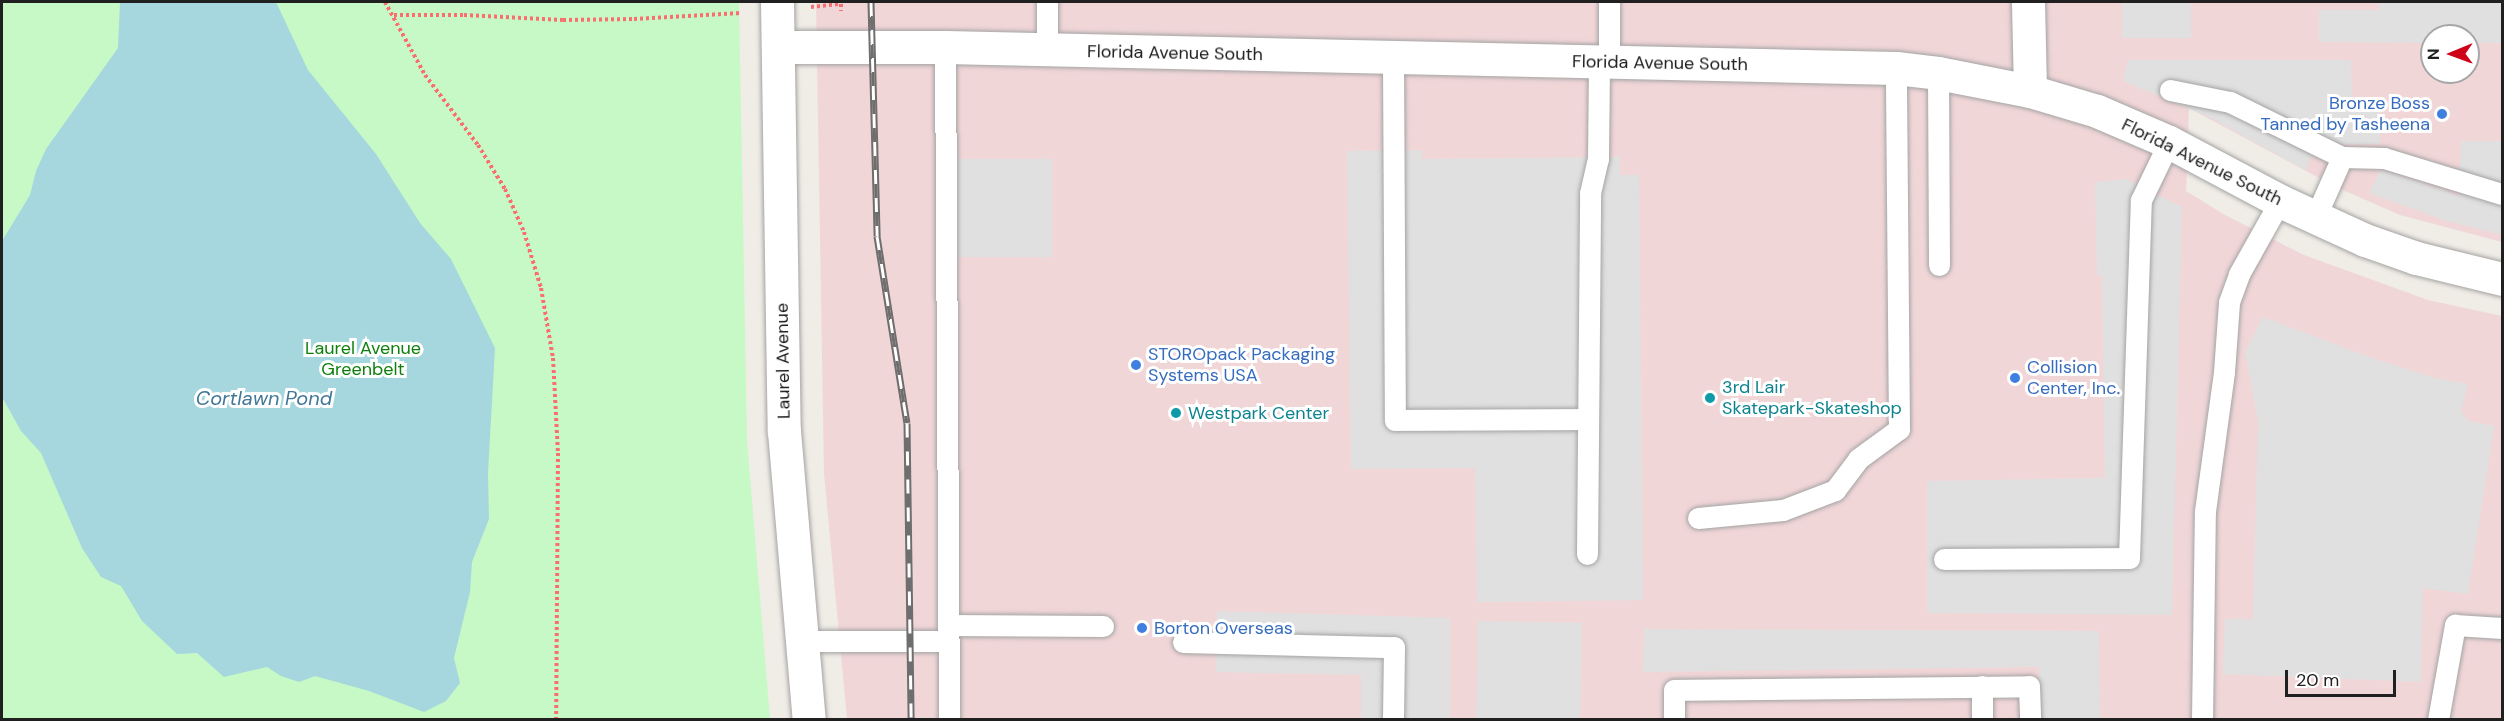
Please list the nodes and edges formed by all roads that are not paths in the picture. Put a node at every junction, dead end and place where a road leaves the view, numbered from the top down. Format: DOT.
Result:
graph roads {
  1 [pos="777,2"];
  2 [pos="1047,2"];
  3 [pos="1609,2"];
  4 [pos="2028,2"];
  5 [pos="778,46"];
  6 [pos="945,47"];
  7 [pos="1047,50"];
  8 [pos="1393,58"];
  9 [pos="1604,62"];
  10 [pos="1896,68"];
  11 [pos="1938,73"];
  12 [pos="2030,90"];
  13 [pos="2170,90"];
  14 [pos="2169,142"];
  15 [pos="2342,157"];
  16 [pos="2502,194"];
  17 [pos="2280,201"];
  18 [pos="2315,218"];
  19 [pos="1939,265"];
  20 [pos="2502,279"];
  21 [pos="1588,419"];
  22 [pos="1698,518"];
  23 [pos="1587,554"];
  24 [pos="1944,559"];
  25 [pos="1103,626"];
  26 [pos="2502,628"];
  27 [pos="948,633"];
  28 [pos="802,641"];
  29 [pos="1183,642"];
  30 [pos="1982,686"];
  31 [pos="809,720"];
  32 [pos="949,720"];
  33 [pos="1393,720"];
  34 [pos="1674,720"];
  35 [pos="1982,720"];
  36 [pos="2030,720"];
  37 [pos="2202,720"];
  38 [pos="2438,720"];
  1 -- 5 [label="street, Laurel Avenue"];
  2 -- 7 [label="lane"];
  3 -- 9 [label="lane"];
  4 -- 12 [label="street"];
  5 -- 6 [label="street, Florida Avenue South"];
  5 -- 28 [label="street, Laurel Avenue"];
  6 -- 7 [label="street, Florida Avenue South"];
  6 -- 27 [label="lane"];
  7 -- 8 [label="street, Florida Avenue South"];
  8 -- 9 [label="street, Florida Avenue South"];
  8 -- 21 [label="lane"];
  9 -- 10 [label="street, Florida Avenue South"];
  9 -- 21 [label="lane"];
  10 -- 11 [label="street, Florida Avenue South"];
  10 -- 22 [label="lane"];
  11 -- 12 [label="street, Florida Avenue South"];
  11 -- 19 [label="lane"];
  12 -- 14 [label="street, Florida Avenue South"];
  13 -- 15 [label="lane"];
  14 -- 17 [label="street, Florida Avenue South"];
  14 -- 24 [label="lane"];
  15 -- 16 [label="lane"];
  15 -- 18 [label="lane"];
  17 -- 18 [label="street, Florida Avenue South"];
  17 -- 37 [label="lane"];
  18 -- 20 [label="street, Florida Avenue South"];
  21 -- 23 [label="lane"];
  25 -- 27 [label="lane"];
  26 -- 38 [label="lane"];
  27 -- 28 [label="lane"];
  27 -- 32 [label="lane"];
  28 -- 31 [label="street, Laurel Avenue"];
  29 -- 33 [label="lane"];
  30 -- 34 [label="lane"];
  30 -- 35 [label="lane"];
  30 -- 36 [label="lane"];
}
